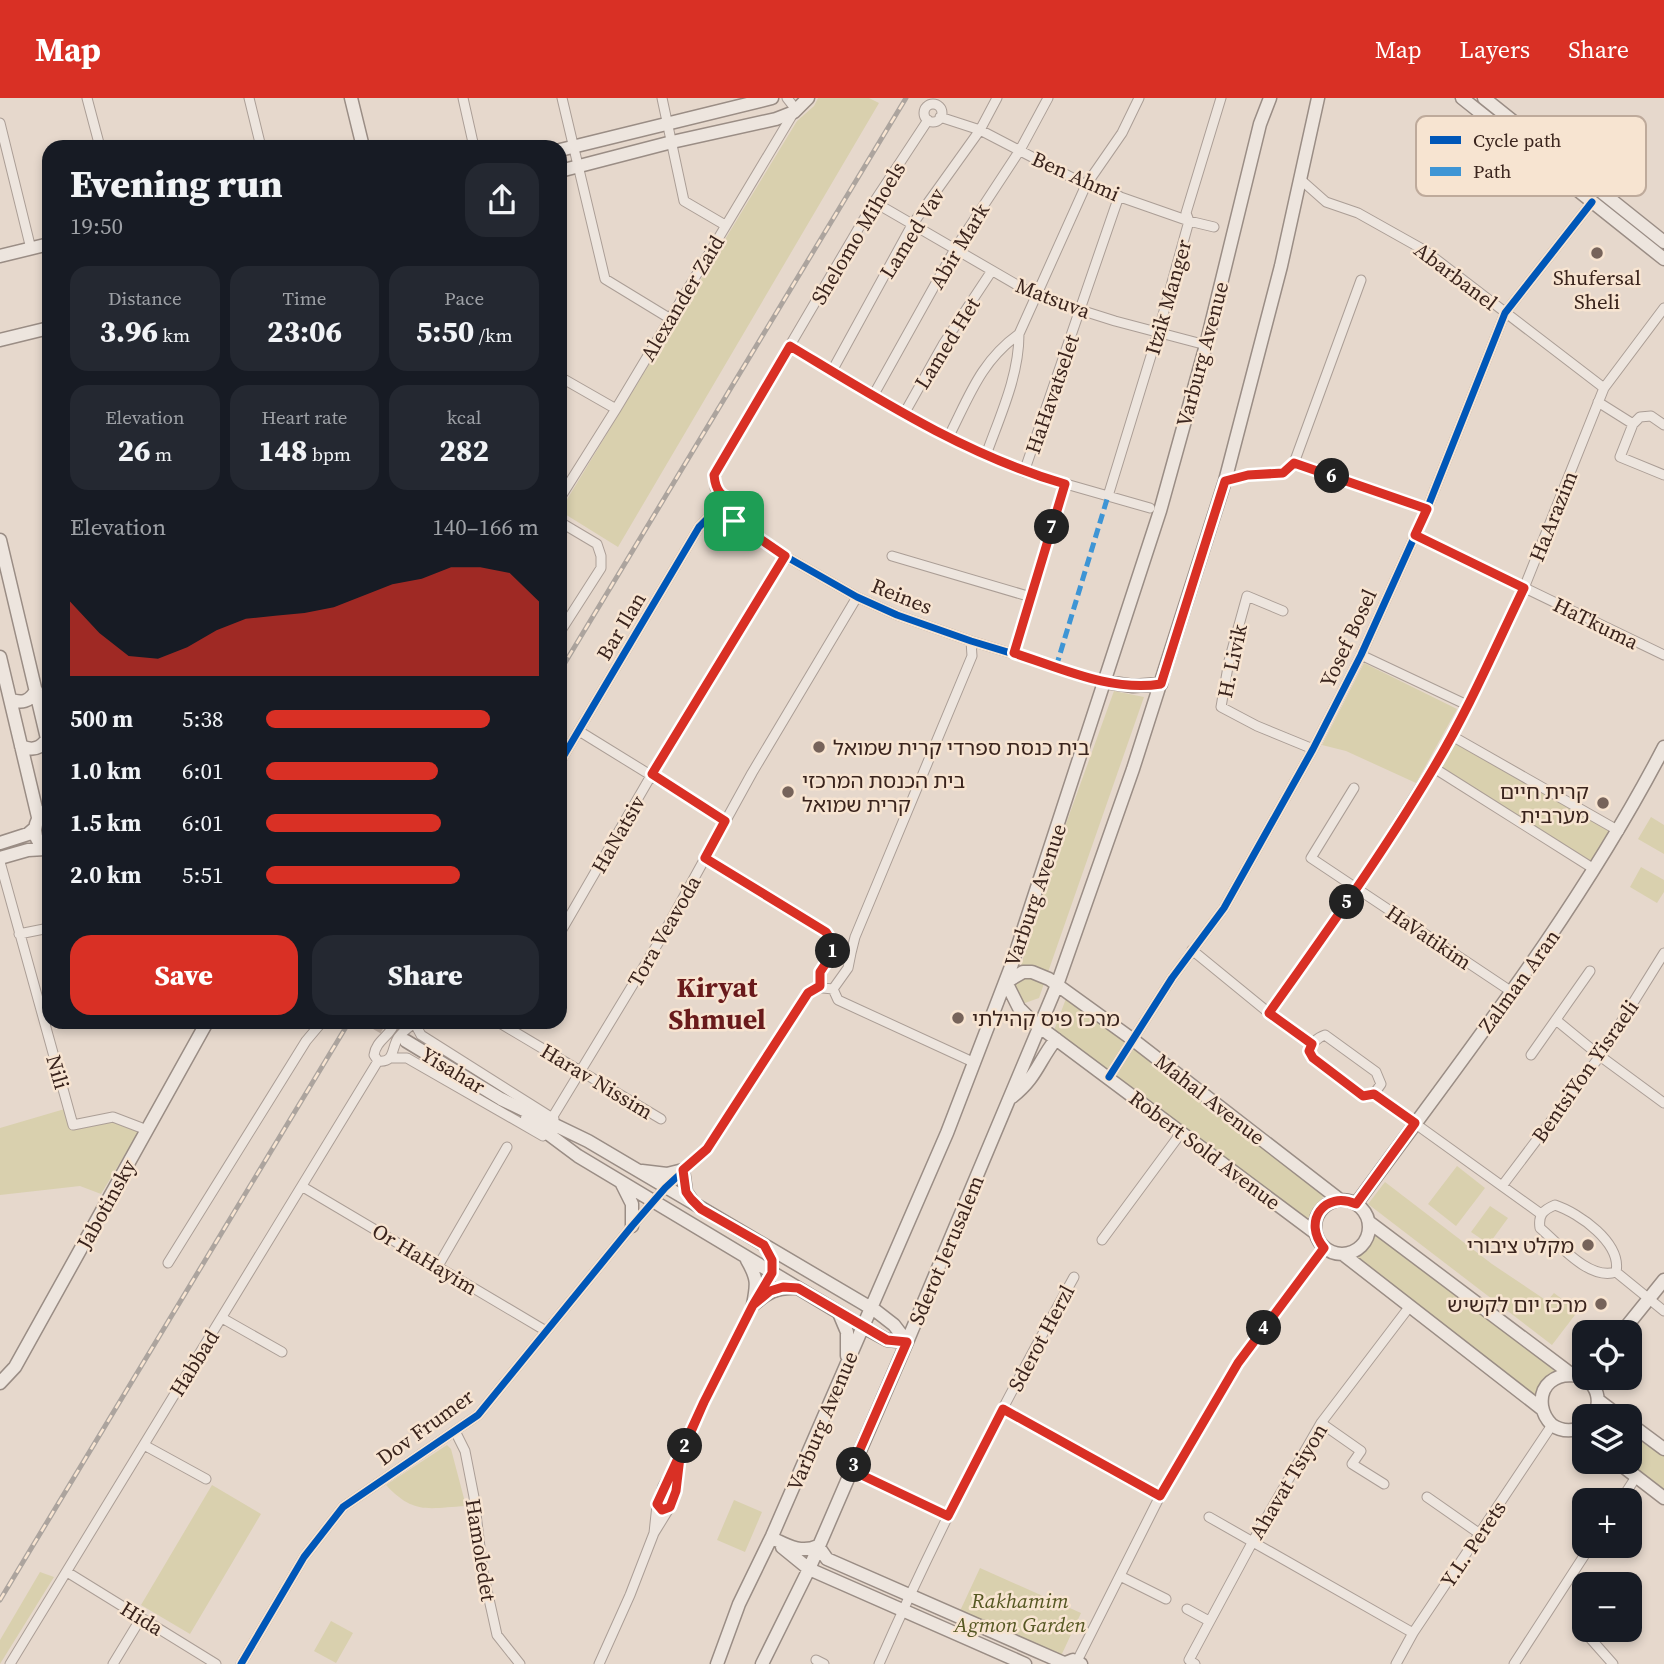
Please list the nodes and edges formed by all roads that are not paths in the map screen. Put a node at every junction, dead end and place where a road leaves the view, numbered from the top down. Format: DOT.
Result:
graph roads {
  1 [pos="87,98"];
  2 [pos="249,98"];
  3 [pos="351,98"];
  4 [pos="463,98"];
  5 [pos="562,98"];
  6 [pos="662,98"];
  7 [pos="772,98"];
  8 [pos="787,98"];
  9 [pos="808,98"];
  10 [pos="997,98"];
  11 [pos="1048,98"];
  12 [pos="1139,98"];
  13 [pos="1221,98"];
  14 [pos="1270,98"];
  15 [pos="1318,98"];
  16 [pos="1462,98"];
  17 [pos="1484,98"];
  18 [pos="940,102"];
  19 [pos="794,112"];
  20 [pos="1484,116"];
  21 [pos="1506,116"];
  22 [pos="940,117"];
  23 [pos="928,120"];
  24 [pos="667,122"];
  25 [pos="0,123"];
  26 [pos="980,130"];
  27 [pos="98,140"];
  28 [pos="259,140"];
  29 [pos="361,140"];
  30 [pos="472,140"];
  31 [pos="672,142"];
  32 [pos="575,146"];
  33 [pos="567,148"];
  34 [pos="1020,150"];
  35 [pos="579,166"];
  36 [pos="567,169"];
  37 [pos="1300,179"];
  38 [pos="1086,185"];
  39 [pos="1119,196"];
  40 [pos="1584,196"];
  41 [pos="1606,196"];
  42 [pos="874,202"];
  43 [pos="1592,202"];
  44 [pos="1189,221"];
  45 [pos="725,225"];
  46 [pos="912,225"];
  47 [pos="1214,227"];
  48 [pos="1664,242"];
  49 [pos="42,246"];
  50 [pos="31,248"];
  51 [pos="955,249"];
  52 [pos="0,256"];
  53 [pos="1664,259"];
  54 [pos="991,272"];
  55 [pos="1361,280"];
  56 [pos="1036,296"];
  57 [pos="1664,308"];
  58 [pos="1081,310"];
  59 [pos="1505,313"];
  60 [pos="669,318"];
  61 [pos="42,330"];
  62 [pos="1158,333"];
  63 [pos="1019,334"];
  64 [pos="0,340"];
  65 [pos="1206,345"];
  66 [pos="790,346"];
  67 [pos="832,372"];
  68 [pos="567,381"];
  69 [pos="1604,388"];
  70 [pos="873,396"];
  71 [pos="1598,402"];
  72 [pos="616,409"];
  73 [pos="904,414"];
  74 [pos="1633,424"];
  75 [pos="1664,425"];
  76 [pos="948,438"];
  77 [pos="986,455"];
  78 [pos="1294,463"];
  79 [pos="1024,472"];
  80 [pos="1664,475"];
  81 [pos="1225,481"];
  82 [pos="1065,484"];
  83 [pos="567,487"];
  84 [pos="1108,496"];
  85 [pos="1150,508"];
  86 [pos="1427,509"];
  87 [pos="718,515"];
  88 [pos="734,521"];
  89 [pos="567,526"];
  90 [pos="1415,535"];
  91 [pos="0,540"];
  92 [pos="785,556"];
  93 [pos="892,556"];
  94 [pos="1524,588"];
  95 [pos="857,597"];
  96 [pos="1031,597"];
  97 [pos="1283,611"];
  98 [pos="567,621"];
  99 [pos="971,641"];
  100 [pos="1014,653"];
  101 [pos="1361,655"];
  102 [pos="1664,655"];
  103 [pos="0,657"];
  104 [pos="1111,667"];
  105 [pos="1088,677"];
  106 [pos="1106,682"];
  107 [pos="1161,684"];
  108 [pos="36,691"];
  109 [pos="10,699"];
  110 [pos="1467,705"];
  111 [pos="42,717"];
  112 [pos="579,731"];
  113 [pos="1452,736"];
  114 [pos="21,746"];
  115 [pos="42,746"];
  116 [pos="1664,747"];
  117 [pos="1313,749"];
  118 [pos="567,751"];
  119 [pos="1434,768"];
  120 [pos="652,774"];
  121 [pos="1354,788"];
  122 [pos="41,818"];
  123 [pos="725,821"];
  124 [pos="1619,831"];
  125 [pos="0,843"];
  126 [pos="42,844"];
  127 [pos="42,849"];
  128 [pos="705,858"];
  129 [pos="0,860"];
  130 [pos="1594,869"];
  131 [pos="1357,889"];
  132 [pos="5,900"];
  133 [pos="567,921"];
  134 [pos="42,929"];
  135 [pos="19,933"];
  136 [pos="836,948"];
  137 [pos="1192,950"];
  138 [pos="851,953"];
  139 [pos="1664,953"];
  140 [pos="1065,962"];
  141 [pos="1590,971"];
  142 [pos="1006,982"];
  143 [pos="1057,985"];
  144 [pos="820,986"];
  145 [pos="833,989"];
  146 [pos="1512,992"];
  147 [pos="1076,999"];
  148 [pos="1269,1013"];
  149 [pos="42,1015"];
  150 [pos="1556,1020"];
  151 [pos="1039,1026"];
  152 [pos="46,1029"];
  153 [pos="202,1029"];
  154 [pos="316,1029"];
  155 [pos="392,1029"];
  156 [pos="407,1029"];
  157 [pos="418,1029"];
  158 [pos="512,1029"];
  159 [pos="1056,1039"];
  160 [pos="1132,1039"];
  161 [pos="406,1041"];
  162 [pos="1312,1044"];
  163 [pos="1531,1055"];
  164 [pos="1600,1056"];
  165 [pos="391,1058"];
  166 [pos="378,1060"];
  167 [pos="975,1063"];
  168 [pos="580,1071"];
  169 [pos="1108,1077"];
  170 [pos="1374,1094"];
  171 [pos="501,1099"];
  172 [pos="1009,1099"];
  173 [pos="1664,1103"];
  174 [pos="552,1118"];
  175 [pos="661,1119"];
  176 [pos="1415,1123"];
  177 [pos="147,1130"];
  178 [pos="1181,1133"];
  179 [pos="588,1141"];
  180 [pos="507,1147"];
  181 [pos="578,1156"];
  182 [pos="628,1166"];
  183 [pos="683,1170"];
  184 [pos="622,1183"];
  185 [pos="1502,1186"];
  186 [pos="303,1187"];
  187 [pos="665,1188"];
  188 [pos="1340,1200"];
  189 [pos="653,1202"];
  190 [pos="1356,1204"];
  191 [pos="701,1209"];
  192 [pos="1541,1213"];
  193 [pos="1369,1222"];
  194 [pos="632,1226"];
  195 [pos="1314,1232"];
  196 [pos="1102,1240"];
  197 [pos="764,1245"];
  198 [pos="1324,1248"];
  199 [pos="1344,1255"];
  200 [pos="745,1257"];
  201 [pos="168,1263"];
  202 [pos="438,1266"];
  203 [pos="1616,1272"];
  204 [pos="772,1273"];
  205 [pos="1074,1277"];
  206 [pos="1664,1280"];
  207 [pos="882,1284"];
  208 [pos="798,1288"];
  209 [pos="844,1293"];
  210 [pos="1648,1299"];
  211 [pos="753,1305"];
  212 [pos="1410,1306"];
  213 [pos="870,1309"];
  214 [pos="1664,1311"];
  215 [pos="839,1312"];
  216 [pos="222,1318"];
  217 [pos="1631,1320"];
  218 [pos="863,1327"];
  219 [pos="546,1331"];
  220 [pos="907,1342"];
  221 [pos="282,1352"];
  222 [pos="845,1367"];
  223 [pos="1571,1374"];
  224 [pos="0,1383"];
  225 [pos="1595,1390"];
  226 [pos="1598,1400"];
  227 [pos="1597,1404"];
  228 [pos="1603,1404"];
  229 [pos="1003,1409"];
  230 [pos="1542,1409"];
  231 [pos="1321,1423"];
  232 [pos="1552,1425"];
  233 [pos="1572,1430"];
  234 [pos="454,1431"];
  235 [pos="1642,1433"];
  236 [pos="144,1445"];
  237 [pos="1664,1449"];
  238 [pos="680,1457"];
  239 [pos="851,1470"];
  240 [pos="1632,1474"];
  241 [pos="1636,1477"];
  242 [pos="206,1479"];
  243 [pos="1384,1484"];
  244 [pos="663,1486"];
  245 [pos="1629,1488"];
  246 [pos="676,1491"];
  247 [pos="1160,1496"];
  248 [pos="1427,1497"];
  249 [pos="1664,1498"];
  250 [pos="657,1504"];
  251 [pos="670,1507"];
  252 [pos="948,1516"];
  253 [pos="1209,1517"];
  254 [pos="654,1533"];
  255 [pos="1480,1534"];
  256 [pos="774,1538"];
  257 [pos="1253,1541"];
  258 [pos="818,1546"];
  259 [pos="1583,1558"];
  260 [pos="808,1569"];
  261 [pos="67,1572"];
  262 [pos="825,1576"];
  263 [pos="1120,1576"];
  264 [pos="801,1583"];
  265 [pos="910,1595"];
  266 [pos="1166,1599"];
  267 [pos="903,1609"];
  268 [pos="1187,1609"];
  269 [pos="141,1618"];
  270 [pos="1209,1621"];
  271 [pos="1413,1633"];
  272 [pos="1594,1642"];
  273 [pos="1071,1663"];
  274 [pos="9,1664"];
  275 [pos="113,1664"];
  276 [pos="216,1664"];
  277 [pos="241,1664"];
  278 [pos="520,1664"];
  279 [pos="600,1664"];
  280 [pos="717,1664"];
  281 [pos="762,1664"];
  282 [pos="879,1664"];
  283 [pos="1025,1664"];
  284 [pos="1195,1664"];
  285 [pos="1396,1664"];
  286 [pos="1514,1664"];
  287 [pos="1613,1664"];
  1 -- 27 [label="street"];
  2 -- 28 [label="street"];
  3 -- 29 [label="street"];
  4 -- 30 [label="street"];
  5 -- 32 [label="street"];
  6 -- 24 [label="street"];
  7 -- 24 [label="street"];
  8 -- 19 [label="street"];
  9 -- 19 [label="street"];
  10 -- 26 [label="street, Lamed Vav"];
  11 -- 34 [label="street, Abir Mark"];
  12 -- 38 [label="street"];
  13 -- 44 [label="street, Itzik Manger"];
  14 -- 65 [label="street, Varburg Avenue"];
  15 -- 37 [label="street"];
  16 -- 20 [label="street"];
  17 -- 21 [label="street"];
  18 -- 22 [label="street"];
  18 -- 23 [label="street"];
  19 -- 31 [label="street"];
  19 -- 45 [label="street, Alexander Zaid"];
  22 -- 23 [label="street"];
  22 -- 26 [label="street, Ben Ahmi"];
  23 -- 42 [label="street, Shelomo Mihoels"];
  24 -- 31 [label="street"];
  24 -- 32 [label="street"];
  25 -- 50 [label="street"];
  26 -- 34 [label="street, Ben Ahmi"];
  26 -- 46 [label="street, Lamed Vav"];
  31 -- 35 [label="street"];
  31 -- 45 [label="street"];
  32 -- 33 [label="street"];
  32 -- 35 [label="street"];
  34 -- 38 [label="street, Ben Ahmi"];
  34 -- 51 [label="street, Abir Mark"];
  35 -- 36 [label="street"];
  35 -- 60 [label="street"];
  37 -- 59 [label="street, Abarbanel"];
  37 -- 81 [label="street"];
  38 -- 39 [label="street, Ben Ahmi"];
  38 -- 56 [label="street"];
  39 -- 44 [label="street, Ben Ahmi"];
  39 -- 58 [label="street, HaHavatselet"];
  40 -- 43 [label="street"];
  41 -- 48 [label="street"];
  42 -- 46 [label="street, Matsuva"];
  42 -- 66 [label="street, Shelomo Mihoels"];
  43 -- 53 [label="street"];
  43 -- 59 [label="street, Yosef Bosel"];
  44 -- 47 [label="street, Ben Ahmi"];
  44 -- 62 [label="street, Itzik Manger"];
  45 -- 60 [label="street, Alexander Zaid"];
  46 -- 51 [label="street, Matsuva"];
  46 -- 67 [label="street, Lamed Vav"];
  49 -- 50 [label="street"];
  50 -- 52 [label="street"];
  51 -- 54 [label="street, Matsuva"];
  51 -- 70 [label="street, Abir Mark"];
  54 -- 56 [label="street, Matsuva"];
  54 -- 73 [label="street, Lamed Het"];
  55 -- 78 [label="street"];
  56 -- 58 [label="street, Matsuva"];
  56 -- 63 [label="street"];
  57 -- 69 [label="street, HaArazim"];
  58 -- 62 [label="street, Matsuva"];
  58 -- 79 [label="street, HaHavatselet"];
  59 -- 69 [label="street, Abarbanel"];
  59 -- 86 [label="street, Yosef Bosel"];
  60 -- 72 [label="street, Alexander Zaid"];
  61 -- 64 [label="street"];
  62 -- 65 [label="street, Matsuva"];
  62 -- 84 [label="street, Itzik Manger"];
  63 -- 76 [label="street"];
  63 -- 77 [label="street"];
  65 -- 104 [label="street, Varburg Avenue"];
  66 -- 67 [label="street"];
  66 -- 88 [label="street, Shelomo Mihoels"];
  67 -- 70 [label="street"];
  68 -- 72 [label="street"];
  69 -- 71 [label="street, HaArazim"];
  70 -- 73 [label="street"];
  71 -- 74 [label="street"];
  71 -- 94 [label="street, HaArazim"];
  72 -- 83 [label="street, Alexander Zaid"];
  73 -- 76 [label="street"];
  74 -- 75 [label="street"];
  74 -- 80 [label="street"];
  76 -- 77 [label="street"];
  77 -- 79 [label="street"];
  78 -- 81 [label="street"];
  78 -- 86 [label="street"];
  79 -- 82 [label="street"];
  81 -- 107 [label="street"];
  82 -- 84 [label="street"];
  82 -- 96 [label="street"];
  84 -- 85 [label="street"];
  86 -- 90 [label="street, Yosef Bosel"];
  87 -- 88 [label="street, Reines"];
  87 -- 112 [label="street, Bar Ilan"];
  88 -- 92 [label="street, Reines"];
  89 -- 98 [label="street"];
  90 -- 94 [label="street, HaTkuma"];
  90 -- 101 [label="street, Yosef Bosel"];
  91 -- 108 [label="street"];
  92 -- 95 [label="street, Reines"];
  92 -- 120 [label="street, HaNatsiv"];
  93 -- 96 [label="street"];
  94 -- 102 [label="street, HaTkuma"];
  94 -- 110 [label="street, HaArazim"];
  95 -- 99 [label="street, Reines"];
  95 -- 123 [label="street, Tora Veavoda"];
  96 -- 100 [label="street"];
  97 -- 117 [label="street, H. Livik"];
  99 -- 100 [label="street, Reines"];
  99 -- 138 [label="street"];
  100 -- 105 [label="street, Reines"];
  101 -- 110 [label="street"];
  101 -- 117 [label="street, Yosef Bosel"];
  103 -- 109 [label="street"];
  104 -- 105 [label="street"];
  104 -- 106 [label="street, Varburg Avenue"];
  105 -- 106 [label="street, Reines"];
  106 -- 107 [label="street, Reines"];
  106 -- 142 [label="street, Varburg Avenue"];
  107 -- 140 [label="street"];
  108 -- 109 [label="street"];
  108 -- 111 [label="street"];
  109 -- 114 [label="street"];
  110 -- 113 [label="street, HaArazim"];
  112 -- 118 [label="street, Bar Ilan"];
  112 -- 120 [label="street"];
  113 -- 119 [label="street, HaArazim"];
  113 -- 124 [label="street"];
  114 -- 115 [label="street"];
  114 -- 122 [label="street"];
  116 -- 124 [label="street, Zalman Aran"];
  117 -- 137 [label="street, Yosef Bosel"];
  119 -- 130 [label="street"];
  119 -- 131 [label="street, HaArazim"];
  120 -- 123 [label="street"];
  120 -- 133 [label="street, HaNatsiv"];
  121 -- 131 [label="street, HaVatikim"];
  122 -- 125 [label="street"];
  122 -- 126 [label="street"];
  123 -- 128 [label="street, Tora Veavoda"];
  124 -- 130 [label="street, Zalman Aran"];
  127 -- 129 [label="street"];
  128 -- 136 [label="street"];
  128 -- 168 [label="street, Tora Veavoda"];
  129 -- 132 [label="street, Nili"];
  130 -- 146 [label="street, Zalman Aran"];
  131 -- 146 [label="street, HaVatikim"];
  131 -- 148 [label="street, HaArazim"];
  132 -- 135 [label="street, Nili"];
  134 -- 135 [label="street"];
  135 -- 149 [label="street, Nili"];
  136 -- 138 [label="street"];
  136 -- 144 [label="street"];
  137 -- 148 [label="street"];
  137 -- 160 [label="street, Yosef Bosel"];
  138 -- 145 [label="street"];
  139 -- 164 [label="street, BentsiYon Yisraeli"];
  140 -- 143 [label="street"];
  140 -- 147 [label="street"];
  141 -- 150 [label="street"];
  142 -- 143 [label="street, Mahal Avenue"];
  142 -- 151 [label="street, Robert Sold Avenue"];
  142 -- 167 [label="street, Varburg Avenue"];
  143 -- 147 [label="street, Mahal Avenue"];
  143 -- 151 [label="street"];
  144 -- 145 [label="street"];
  144 -- 183 [label="street, Dov Frumer"];
  145 -- 167 [label="street"];
  146 -- 176 [label="street, Zalman Aran"];
  147 -- 160 [label="street, Mahal Avenue"];
  148 -- 162 [label="street"];
  150 -- 163 [label="street"];
  150 -- 164 [label="street"];
  151 -- 159 [label="street, Robert Sold Avenue"];
  151 -- 172 [label="street, Sderot Jerusalem"];
  152 -- 177 [label="street, Nili"];
  153 -- 177 [label="street, Jabotinsky"];
  154 -- 201 [label="street"];
  155 -- 166 [label="street, Habbad"];
  156 -- 165 [label="street"];
  157 -- 174 [label="street"];
  158 -- 168 [label="street, Harav Nissim"];
  159 -- 169 [label="street, Robert Sold Avenue"];
  159 -- 172 [label="street"];
  160 -- 169 [label="street, Yosef Bosel"];
  160 -- 188 [label="street, Mahal Avenue"];
  161 -- 171 [label="street, Yisahar"];
  162 -- 170 [label="street"];
  162 -- 170 [label="street"];
  164 -- 173 [label="street"];
  164 -- 185 [label="street, BentsiYon Yisraeli"];
  165 -- 166 [label="street"];
  165 -- 181 [label="street"];
  166 -- 186 [label="street, Habbad"];
  167 -- 207 [label="street, Varburg Avenue"];
  168 -- 174 [label="street, Tora Veavoda"];
  168 -- 175 [label="street, Harav Nissim"];
  169 -- 178 [label="street, Robert Sold Avenue"];
  170 -- 176 [label="street"];
  171 -- 179 [label="street"];
  171 -- 181 [label="street"];
  172 -- 220 [label="street, Sderot Jerusalem"];
  174 -- 179 [label="street"];
  176 -- 185 [label="street"];
  176 -- 190 [label="street, Zalman Aran"];
  177 -- 224 [label="street, Jabotinsky"];
  178 -- 195 [label="street, Robert Sold Avenue"];
  178 -- 196 [label="street"];
  179 -- 182 [label="street"];
  180 -- 202 [label="street"];
  181 -- 184 [label="street"];
  182 -- 183 [label="street"];
  182 -- 187 [label="street"];
  183 -- 187 [label="street, Dov Frumer"];
  183 -- 191 [label="street"];
  184 -- 189 [label="street"];
  184 -- 194 [label="street"];
  185 -- 192 [label="street"];
  186 -- 202 [label="street, Or HaHayim"];
  186 -- 216 [label="street, Habbad"];
  187 -- 189 [label="street, Dov Frumer"];
  187 -- 191 [label="street"];
  188 -- 190 [label="street"];
  188 -- 195 [label="street"];
  189 -- 194 [label="street, Dov Frumer"];
  189 -- 200 [label="street"];
  190 -- 193 [label="street"];
  191 -- 197 [label="street"];
  192 -- 203 [label="street"];
  192 -- 203 [label="street"];
  193 -- 199 [label="street"];
  193 -- 223 [label="street"];
  194 -- 219 [label="street, Dov Frumer"];
  195 -- 198 [label="street"];
  197 -- 204 [label="street"];
  197 -- 209 [label="street"];
  198 -- 199 [label="street"];
  198 -- 247 [label="street"];
  199 -- 212 [label="street"];
  200 -- 204 [label="street"];
  200 -- 211 [label="street"];
  202 -- 219 [label="street, Or HaHayim"];
  203 -- 210 [label="street"];
  204 -- 208 [label="street"];
  204 -- 211 [label="street"];
  205 -- 229 [label="street, Sderot Herzl"];
  206 -- 210 [label="street"];
  207 -- 209 [label="street"];
  207 -- 213 [label="street, Varburg Avenue"];
  208 -- 211 [label="street"];
  208 -- 215 [label="street"];
  209 -- 213 [label="street"];
  210 -- 214 [label="street"];
  210 -- 217 [label="street"];
  211 -- 238 [label="street"];
  212 -- 230 [label="street"];
  212 -- 231 [label="street, Ahavat Tsiyon"];
  213 -- 218 [label="street, Varburg Avenue"];
  213 -- 220 [label="street"];
  215 -- 218 [label="street"];
  215 -- 222 [label="street"];
  216 -- 221 [label="street"];
  216 -- 236 [label="street, Habbad"];
  218 -- 220 [label="street"];
  218 -- 222 [label="street, Varburg Avenue"];
  219 -- 234 [label="street, Dov Frumer"];
  220 -- 239 [label="street, Sderot Jerusalem"];
  222 -- 256 [label="street, Varburg Avenue"];
  223 -- 230 [label="street"];
  225 -- 226 [label="street"];
  226 -- 227 [label="street"];
  226 -- 228 [label="street"];
  229 -- 247 [label="street"];
  229 -- 252 [label="street, Sderot Herzl"];
  230 -- 232 [label="street"];
  231 -- 243 [label="street"];
  231 -- 257 [label="street, Ahavat Tsiyon"];
  232 -- 233 [label="street"];
  232 -- 255 [label="street, Y.L. Perets"];
  234 -- 277 [label="street, Dov Frumer"];
  234 -- 278 [label="street, Hamoledet"];
  235 -- 237 [label="street"];
  236 -- 242 [label="street"];
  236 -- 261 [label="street, Habbad"];
  238 -- 244 [label="street"];
  238 -- 246 [label="street"];
  239 -- 252 [label="street"];
  239 -- 258 [label="street, Sderot Jerusalem"];
  240 -- 241 [label="street"];
  241 -- 245 [label="street"];
  241 -- 249 [label="street"];
  244 -- 246 [label="street"];
  244 -- 250 [label="street"];
  246 -- 251 [label="street"];
  247 -- 263 [label="street"];
  248 -- 255 [label="street"];
  250 -- 251 [label="street"];
  250 -- 254 [label="street"];
  251 -- 254 [label="street"];
  252 -- 265 [label="street, Sderot Herzl"];
  253 -- 257 [label="street"];
  254 -- 279 [label="street"];
  255 -- 271 [label="street, Y.L. Perets"];
  256 -- 258 [label="street"];
  256 -- 260 [label="street"];
  256 -- 280 [label="street, Varburg Avenue"];
  257 -- 270 [label="street, Ahavat Tsiyon"];
  257 -- 271 [label="street"];
  258 -- 260 [label="street, Sderot Jerusalem"];
  258 -- 265 [label="street"];
  259 -- 286 [label="street"];
  260 -- 262 [label="street"];
  260 -- 264 [label="street, Sderot Jerusalem"];
  261 -- 269 [label="street, Hida"];
  261 -- 274 [label="street, Habbad"];
  262 -- 264 [label="street"];
  262 -- 267 [label="street"];
  263 -- 266 [label="street"];
  263 -- 273 [label="street"];
  264 -- 281 [label="street, Sderot Jerusalem"];
  265 -- 267 [label="street, Sderot Herzl"];
  265 -- 273 [label="street"];
  267 -- 282 [label="street, Sderot Herzl"];
  267 -- 283 [label="street"];
  268 -- 270 [label="street"];
  269 -- 275 [label="street"];
  269 -- 276 [label="street, Hida"];
  270 -- 284 [label="street, Ahavat Tsiyon"];
  271 -- 285 [label="street, Y.L. Perets"];
  272 -- 287 [label="street"];
}
